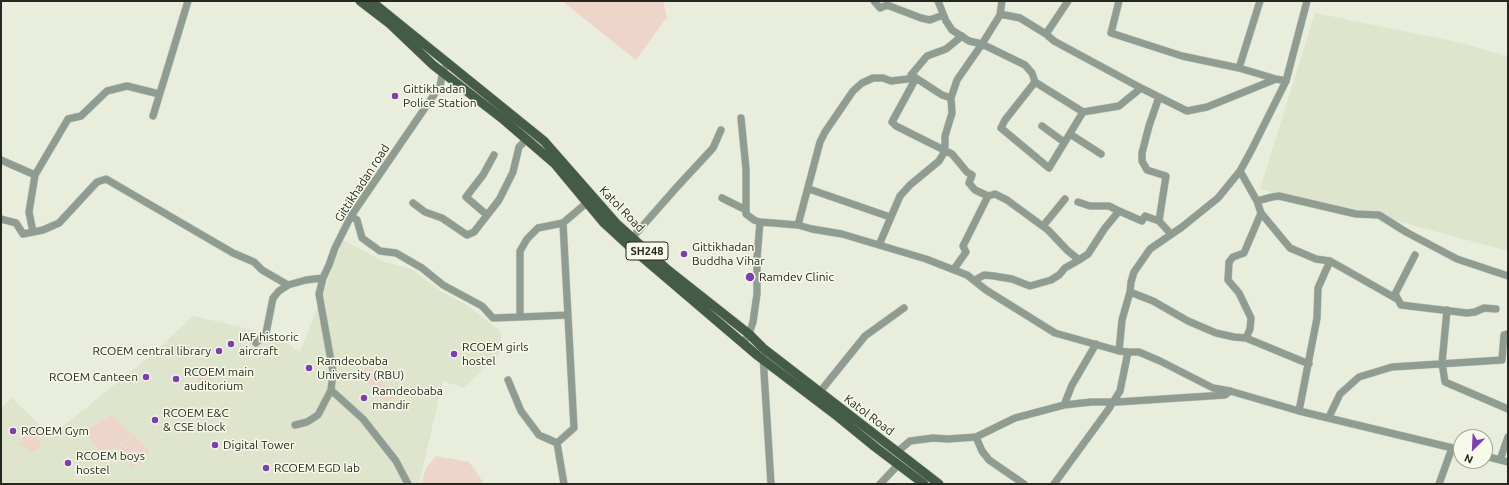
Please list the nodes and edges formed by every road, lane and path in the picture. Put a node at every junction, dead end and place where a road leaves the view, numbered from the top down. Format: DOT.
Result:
graph roads {
  1 [pos="188,1"];
  2 [pos="360,1"];
  3 [pos="371,1"];
  4 [pos="874,1"];
  5 [pos="938,1"];
  6 [pos="1002,1"];
  7 [pos="1068,1"];
  8 [pos="1119,1"];
  9 [pos="1260,1"];
  10 [pos="1307,1"];
  11 [pos="943,15"];
  12 [pos="1000,15"];
  13 [pos="1046,34"];
  14 [pos="962,36"];
  15 [pos="982,44"];
  16 [pos="448,63"];
  17 [pos="1238,68"];
  18 [pos="443,71"];
  19 [pos="916,78"];
  20 [pos="1276,79"];
  21 [pos="1286,81"];
  22 [pos="1035,82"];
  23 [pos="1141,88"];
  24 [pos="159,94"];
  25 [pos="1159,97"];
  26 [pos="951,98"];
  27 [pos="1083,112"];
  28 [pos="153,116"];
  29 [pos="740,118"];
  30 [pos="1042,126"];
  31 [pos="722,130"];
  32 [pos="1070,134"];
  33 [pos="526,140"];
  34 [pos="1064,142"];
  35 [pos="945,151"];
  36 [pos="494,154"];
  37 [pos="1101,154"];
  38 [pos="1,160"];
  39 [pos="1240,170"];
  40 [pos="36,175"];
  41 [pos="809,189"];
  42 [pos="988,196"];
  43 [pos="722,198"];
  44 [pos="1065,199"];
  45 [pos="590,200"];
  46 [pos="1257,201"];
  47 [pos="1078,202"];
  48 [pos="413,203"];
  49 [pos="746,210"];
  50 [pos="1119,211"];
  51 [pos="1261,213"];
  52 [pos="487,215"];
  53 [pos="351,216"];
  54 [pos="890,217"];
  55 [pos="1,219"];
  56 [pos="1159,221"];
  57 [pos="760,222"];
  58 [pos="563,223"];
  59 [pos="798,225"];
  60 [pos="1043,226"];
  61 [pos="33,232"];
  62 [pos="1171,234"];
  63 [pos="632,238"];
  64 [pos="879,245"];
  65 [pos="1415,255"];
  66 [pos="1079,260"];
  67 [pos="1330,261"];
  68 [pos="954,269"];
  69 [pos="1508,276"];
  70 [pos="323,278"];
  71 [pos="975,280"];
  72 [pos="288,285"];
  73 [pos="1130,292"];
  74 [pos="1397,299"];
  75 [pos="904,308"];
  76 [pos="1496,309"];
  77 [pos="1447,310"];
  78 [pos="568,315"];
  79 [pos="520,317"];
  80 [pos="749,334"];
  81 [pos="1508,334"];
  82 [pos="1246,338"];
  83 [pos="256,343"];
  84 [pos="743,343"];
  85 [pos="1096,344"];
  86 [pos="763,348"];
  87 [pos="1119,351"];
  88 [pos="1128,352"];
  89 [pos="763,360"];
  90 [pos="1505,360"];
  91 [pos="1309,364"];
  92 [pos="1442,364"];
  93 [pos="508,380"];
  94 [pos="331,390"];
  95 [pos="1230,391"];
  96 [pos="819,393"];
  97 [pos="1114,402"];
  98 [pos="1064,405"];
  99 [pos="1508,409"];
  100 [pos="1299,411"];
  101 [pos="1329,417"];
  102 [pos="295,425"];
  103 [pos="976,437"];
  104 [pos="1508,437"];
  105 [pos="557,443"];
  106 [pos="1452,448"];
  107 [pos="897,452"];
  108 [pos="1493,458"];
  109 [pos="1500,460"];
  110 [pos="895,462"];
  111 [pos="1508,462"];
  112 [pos="408,484"];
  113 [pos="564,484"];
  114 [pos="771,484"];
  115 [pos="880,484"];
  116 [pos="924,484"];
  117 [pos="939,484"];
  118 [pos="1024,484"];
  119 [pos="1054,484"];
  120 [pos="1439,484"];
  1 -- 24 [label="street"];
  2 -- 18 [label="main road, Katol Road / SH248"];
  3 -- 16 [label="main road, Katol Road / SH248"];
  4 -- 11 [label="street"];
  5 -- 11 [label="street"];
  6 -- 12 [label="street"];
  7 -- 13 [label="street"];
  8 -- 17 [label="street"];
  9 -- 17 [label="street"];
  10 -- 21 [label="street"];
  11 -- 14 [label="street"];
  12 -- 13 [label="street"];
  12 -- 15 [label="street"];
  13 -- 23 [label="street"];
  14 -- 15 [label="street"];
  14 -- 19 [label="street"];
  15 -- 22 [label="street"];
  15 -- 26 [label="street"];
  16 -- 18 [label="street, Gittikhadan road"];
  16 -- 45 [label="main road, Katol Road / SH248"];
  17 -- 20 [label="street"];
  18 -- 33 [label="main road, Katol Road / SH248"];
  18 -- 53 [label="street, Gittikhadan road"];
  19 -- 26 [label="street"];
  19 -- 35 [label="street"];
  19 -- 41 [label="street"];
  20 -- 21 [label="street"];
  20 -- 25 [label="street"];
  21 -- 39 [label="street"];
  22 -- 27 [label="street"];
  22 -- 34 [label="street"];
  23 -- 25 [label="street"];
  23 -- 27 [label="street"];
  24 -- 28 [label="street"];
  24 -- 40 [label="street"];
  25 -- 56 [label="street"];
  26 -- 35 [label="street"];
  27 -- 32 [label="street"];
  29 -- 49 [label="street"];
  30 -- 34 [label="street"];
  31 -- 63 [label="street"];
  32 -- 34 [label="street"];
  32 -- 37 [label="street"];
  33 -- 45 [label="main road, Katol Road / SH248"];
  33 -- 52 [label="street"];
  35 -- 42 [label="street"];
  35 -- 54 [label="street"];
  36 -- 52 [label="street"];
  38 -- 40 [label="street"];
  39 -- 46 [label="street"];
  39 -- 62 [label="street"];
  40 -- 61 [label="street"];
  41 -- 54 [label="street"];
  41 -- 59 [label="street"];
  42 -- 60 [label="street"];
  42 -- 68 [label="street"];
  43 -- 49 [label="street"];
  44 -- 60 [label="street"];
  45 -- 58 [label="street"];
  45 -- 63 [label="main road, Katol Road / SH248"];
  45 -- 84 [label="main road, Katol Road / SH248"];
  46 -- 51 [label="street"];
  46 -- 69 [label="street"];
  47 -- 50 [label="street"];
  48 -- 52 [label="street"];
  49 -- 57 [label="street"];
  50 -- 56 [label="street"];
  50 -- 66 [label="street"];
  51 -- 67 [label="street"];
  51 -- 82 [label="street"];
  53 -- 70 [label="street, Gittikhadan road"];
  53 -- 79 [label="street"];
  54 -- 64 [label="street"];
  55 -- 61 [label="street"];
  56 -- 62 [label="street"];
  57 -- 59 [label="street"];
  57 -- 80 [label="street"];
  58 -- 78 [label="street"];
  58 -- 79 [label="street"];
  59 -- 64 [label="street"];
  60 -- 66 [label="street"];
  61 -- 72 [label="street"];
  62 -- 73 [label="street"];
  63 -- 80 [label="main road, Katol Road / SH248"];
  64 -- 68 [label="street"];
  65 -- 74 [label="street"];
  66 -- 71 [label="street"];
  67 -- 74 [label="street"];
  67 -- 91 [label="street"];
  68 -- 71 [label="street"];
  70 -- 72 [label="street"];
  70 -- 94 [label="street, Gittikhadan road"];
  71 -- 85 [label="street"];
  72 -- 83 [label="street"];
  73 -- 82 [label="street"];
  73 -- 87 [label="street"];
  74 -- 77 [label="street"];
  75 -- 96 [label="street"];
  76 -- 77 [label="street"];
  77 -- 92 [label="street"];
  78 -- 79 [label="street"];
  78 -- 105 [label="street"];
  80 -- 84 [label="street"];
  80 -- 86 [label="main road, Katol Road / SH248"];
  81 -- 90 [label="street"];
  82 -- 91 [label="street"];
  84 -- 89 [label="main road, Katol Road / SH248"];
  85 -- 87 [label="street"];
  85 -- 98 [label="street"];
  86 -- 89 [label="street"];
  86 -- 96 [label="main road, Katol Road / SH248"];
  87 -- 88 [label="street"];
  88 -- 95 [label="street"];
  88 -- 97 [label="street"];
  89 -- 110 [label="main road, Katol Road / SH248"];
  89 -- 114 [label="street"];
  90 -- 92 [label="street"];
  91 -- 100 [label="street"];
  92 -- 99 [label="street"];
  92 -- 101 [label="street"];
  93 -- 105 [label="street"];
  94 -- 102 [label="street, Gittikhadan road"];
  94 -- 112 [label="street"];
  95 -- 97 [label="street"];
  95 -- 100 [label="street"];
  96 -- 107 [label="main road, Katol Road / SH248"];
  97 -- 98 [label="street"];
  97 -- 119 [label="street"];
  98 -- 103 [label="street"];
  100 -- 101 [label="street"];
  101 -- 106 [label="street"];
  103 -- 107 [label="street"];
  103 -- 118 [label="street"];
  104 -- 109 [label="street"];
  105 -- 113 [label="street"];
  106 -- 120 [label="street"];
  107 -- 110 [label="main road"];
  107 -- 117 [label="main road, Katol Road / SH248"];
  108 -- 109 [label="street"];
  109 -- 111 [label="street"];
  110 -- 115 [label="street"];
  110 -- 116 [label="main road, Katol Road / SH248"];
}
